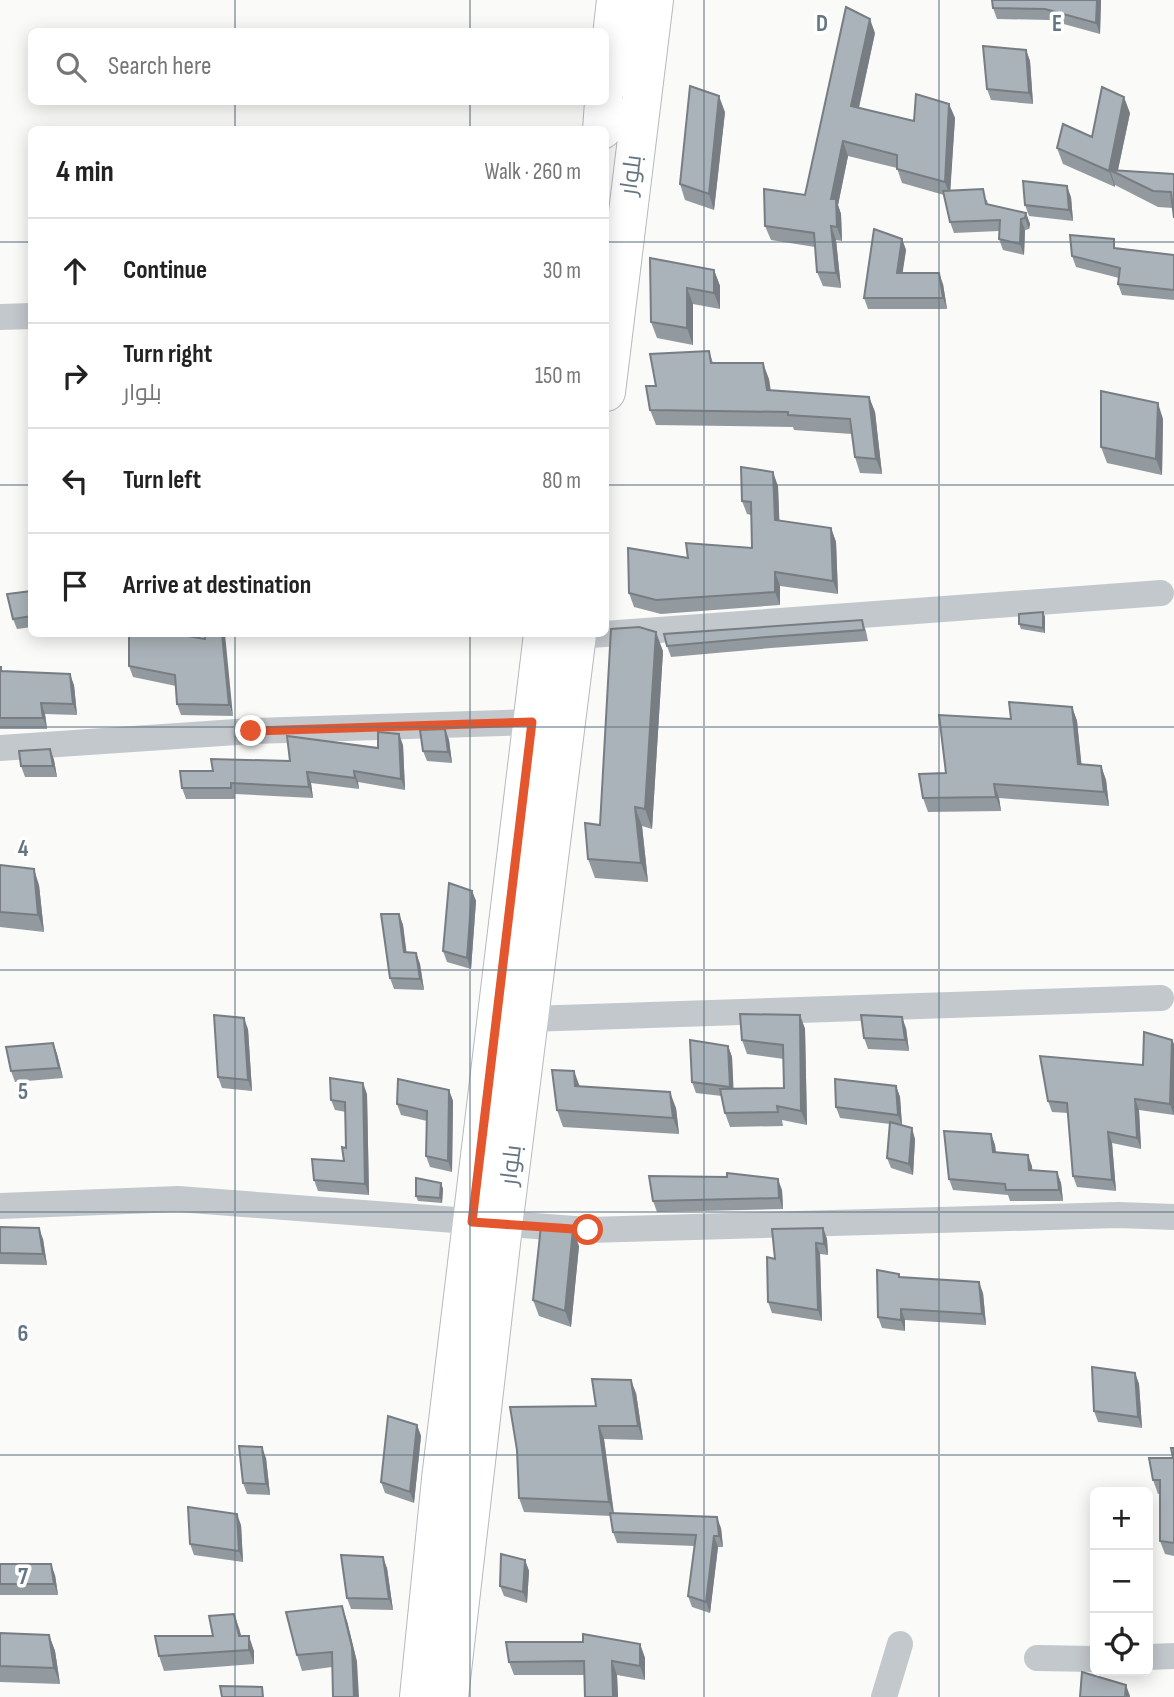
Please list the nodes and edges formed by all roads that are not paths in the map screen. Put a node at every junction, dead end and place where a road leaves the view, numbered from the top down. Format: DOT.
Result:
graph roads {
  1 [pos="616,0"];
  2 [pos="654,0"];
  3 [pos="609,62"];
  4 [pos="604,105"];
  5 [pos="601,126"];
  6 [pos="28,316"];
  7 [pos="0,317"];
  8 [pos="609,368"];
  9 [pos="1161,593"];
  10 [pos="609,631"];
  11 [pos="565,637"];
  12 [pos="566,637"];
  13 [pos="532,722"];
  14 [pos="0,748"];
  15 [pos="1161,998"];
  16 [pos="528,1019"];
  17 [pos="0,1206"];
  18 [pos="1174,1217"];
  19 [pos="488,1224"];
  20 [pos="900,1644"];
  21 [pos="1174,1656"];
  22 [pos="1153,1657"];
  23 [pos="1037,1658"];
  24 [pos="1090,1659"];
  25 [pos="419,1697"];
  26 [pos="449,1697"];
  27 [pos="884,1697"];
  1 -- 3 [label="main road"];
  2 -- 8 [label="main road, بلوار"];
  4 -- 5 [label="main road, بلوار"];
  6 -- 7 [label="street"];
  9 -- 10 [label="street"];
  11 -- 13 [label="main road, بلوار"];
  12 -- 16 [label="main road, بلوار"];
  13 -- 14 [label="street"];
  13 -- 19 [label="main road, بلوار"];
  15 -- 16 [label="street"];
  16 -- 19 [label="main road, بلوار"];
  17 -- 19 [label="street"];
  18 -- 19 [label="street"];
  19 -- 25 [label="main road, بلوار"];
  19 -- 26 [label="main road, بلوار"];
  20 -- 27 [label="street"];
  21 -- 22 [label="street"];
  23 -- 24 [label="street"];
}
